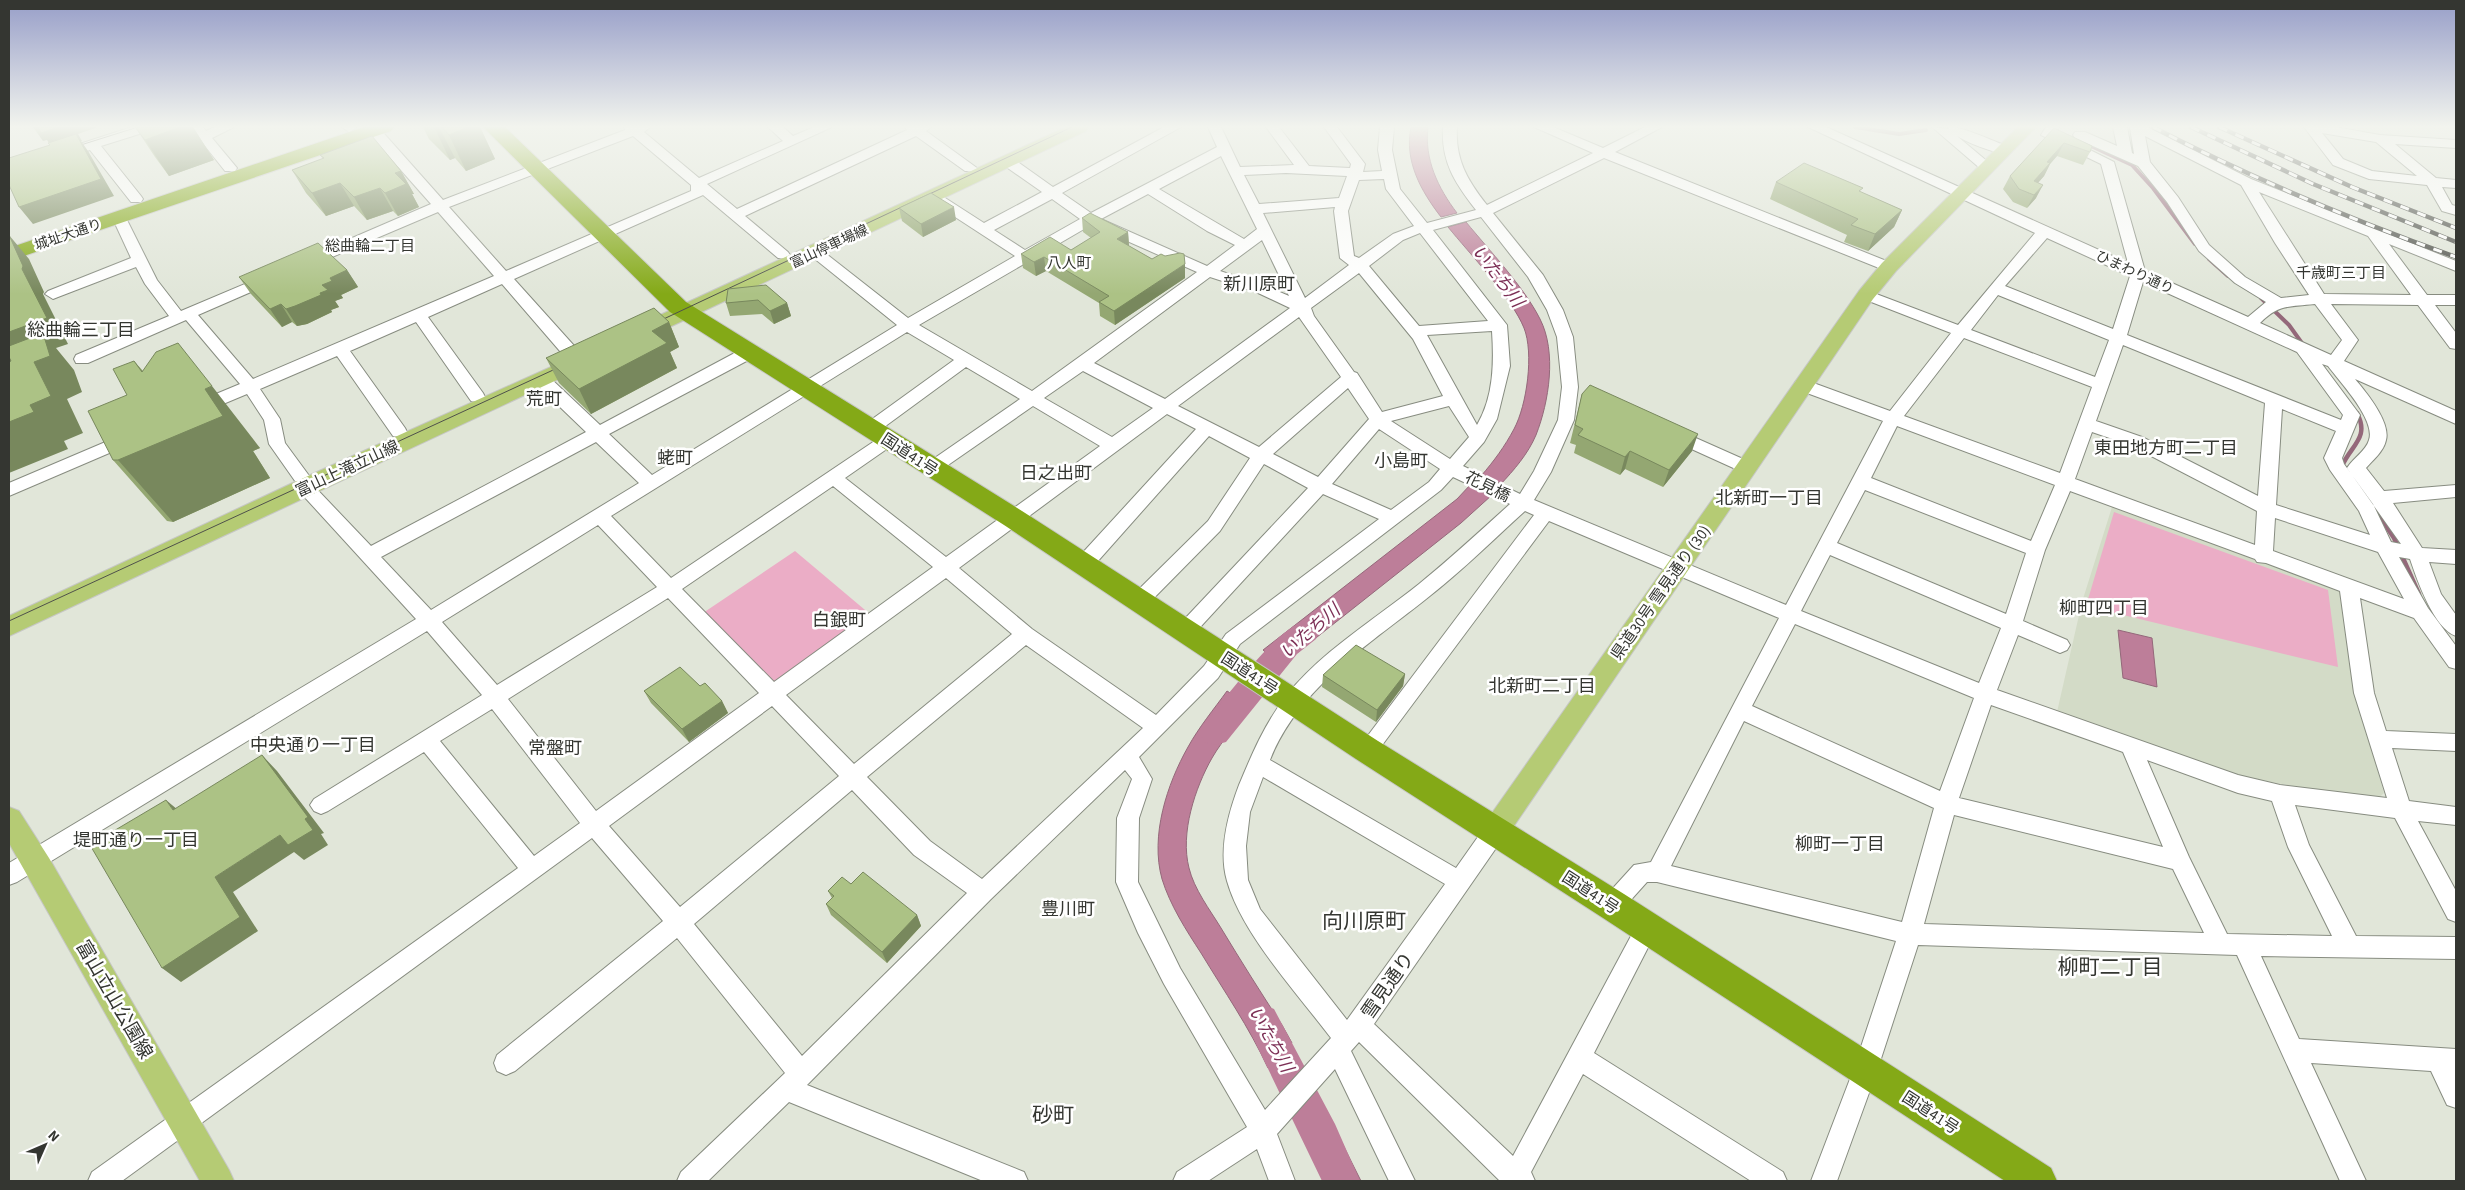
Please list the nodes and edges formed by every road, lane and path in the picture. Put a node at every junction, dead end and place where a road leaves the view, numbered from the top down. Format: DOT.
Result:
graph roads {
  1 [pos="2246,182"];
  2 [pos="123,183"];
  3 [pos="186,183"];
  4 [pos="220,183"];
  5 [pos="421,183"];
  6 [pos="501,183"];
  7 [pos="550,183"];
  8 [pos="698,183"];
  9 [pos="804,183"];
  10 [pos="939,183"];
  11 [pos="963,183"];
  12 [pos="1038,183"];
  13 [pos="1070,183"];
  14 [pos="1159,183"];
  15 [pos="1242,183"];
  16 [pos="1352,183"];
  17 [pos="1392,183"];
  18 [pos="1461,183"];
  19 [pos="1540,183"];
  20 [pos="1679,183"];
  21 [pos="1935,183"];
  22 [pos="1971,183"];
  23 [pos="2113,183"];
  24 [pos="2159,183"];
  25 [pos="2247,183"];
  26 [pos="2432,183"];
  27 [pos="1148,188"];
  28 [pos="1052,192"];
  29 [pos="1960,194"];
  30 [pos="933,197"];
  31 [pos="136,199"];
  32 [pos="1344,202"];
  33 [pos="440,206"];
  34 [pos="1254,209"];
  35 [pos="2456,211"];
  36 [pos="1477,213"];
  37 [pos="735,215"];
  38 [pos="118,217"];
  39 [pos="1090,219"];
  40 [pos="1428,227"];
  41 [pos="984,229"];
  42 [pos="2045,230"];
  43 [pos="1264,231"];
  44 [pos="604,235"];
  45 [pos="2374,235"];
  46 [pos="9,242"];
  47 [pos="1245,245"];
  48 [pos="815,252"];
  49 [pos="9,255"];
  50 [pos="783,255"];
  51 [pos="1024,256"];
  52 [pos="140,260"];
  53 [pos="1360,265"];
  54 [pos="2456,266"];
  55 [pos="1889,267"];
  56 [pos="1209,272"];
  57 [pos="2138,273"];
  58 [pos="503,278"];
  59 [pos="1995,288"];
  60 [pos="53,294"];
  61 [pos="1866,295"];
  62 [pos="2317,299"];
  63 [pos="2422,299"];
  64 [pos="2456,300"];
  65 [pos="2278,303"];
  66 [pos="1303,308"];
  67 [pos="681,309"];
  68 [pos="419,314"];
  69 [pos="184,316"];
  70 [pos="907,325"];
  71 [pos="1499,325"];
  72 [pos="2249,325"];
  73 [pos="1415,331"];
  74 [pos="1961,332"];
  75 [pos="2118,337"];
  76 [pos="606,343"];
  77 [pos="2456,344"];
  78 [pos="2301,348"];
  79 [pos="340,349"];
  80 [pos="750,352"];
  81 [pos="571,353"];
  82 [pos="82,359"];
  83 [pos="965,360"];
  84 [pos="2334,363"];
  85 [pos="1082,364"];
  86 [pos="1351,377"];
  87 [pos="542,379"];
  88 [pos="250,385"];
  89 [pos="1802,385"];
  90 [pos="2100,385"];
  91 [pos="805,387"];
  92 [pos="1570,387"];
  93 [pos="1588,395"];
  94 [pos="477,397"];
  95 [pos="1030,399"];
  96 [pos="1453,399"];
  97 [pos="2274,399"];
  98 [pos="1163,407"];
  99 [pos="2455,414"];
  100 [pos="180,416"];
  101 [pos="1378,418"];
  102 [pos="1893,419"];
  103 [pos="2086,424"];
  104 [pos="1660,428"];
  105 [pos="1206,429"];
  106 [pos="2347,429"];
  107 [pos="145,432"];
  108 [pos="399,432"];
  109 [pos="597,433"];
  110 [pos="879,434"];
  111 [pos="1478,438"];
  112 [pos="1112,445"];
  113 [pos="1261,456"];
  114 [pos="932,468"];
  115 [pos="1453,468"];
  116 [pos="1746,468"];
  117 [pos="833,477"];
  118 [pos="1860,481"];
  119 [pos="303,482"];
  120 [pos="650,483"];
  121 [pos="2065,483"];
  122 [pos="1320,486"];
  123 [pos="9,490"];
  124 [pos="2456,491"];
  125 [pos="2380,498"];
  126 [pos="1523,503"];
  127 [pos="2266,508"];
  128 [pos="1545,513"];
  129 [pos="599,515"];
  130 [pos="1013,518"];
  131 [pos="1393,518"];
  132 [pos="1826,546"];
  133 [pos="2384,547"];
  134 [pos="2036,550"];
  135 [pos="2417,554"];
  136 [pos="370,555"];
  137 [pos="2263,557"];
  138 [pos="2456,557"];
  139 [pos="1083,565"];
  140 [pos="947,568"];
  141 [pos="1676,568"];
  142 [pos="670,588"];
  143 [pos="2350,588"];
  144 [pos="1139,601"];
  145 [pos="9,612"];
  146 [pos="1790,614"];
  147 [pos="2421,614"];
  148 [pos="430,620"];
  149 [pos="2012,624"];
  150 [pos="9,627"];
  151 [pos="2456,629"];
  152 [pos="1185,632"];
  153 [pos="1025,634"];
  154 [pos="2060,645"];
  155 [pos="1221,654"];
  156 [pos="2456,661"];
  157 [pos="772,694"];
  158 [pos="1984,694"];
  159 [pos="494,697"];
  160 [pos="1290,699"];
  161 [pos="1740,710"];
  162 [pos="1157,727"];
  163 [pos="426,739"];
  164 [pos="2378,739"];
  165 [pos="2456,742"];
  166 [pos="2130,745"];
  167 [pos="1367,750"];
  168 [pos="1125,755"];
  169 [pos="1257,762"];
  170 [pos="852,776"];
  171 [pos="2280,794"];
  172 [pos="1946,804"];
  173 [pos="321,805"];
  174 [pos="2401,810"];
  175 [pos="2456,816"];
  176 [pos="9,819"];
  177 [pos="594,825"];
  178 [pos="1495,831"];
  179 [pos="35,859"];
  180 [pos="2180,861"];
  181 [pos="532,869"];
  182 [pos="1657,872"];
  183 [pos="9,875"];
  184 [pos="1459,881"];
  185 [pos="983,892"];
  186 [pos="1612,906"];
  187 [pos="2456,912"];
  188 [pos="679,924"];
  189 [pos="1647,928"];
  190 [pos="1910,934"];
  191 [pos="2233,945"];
  192 [pos="2348,946"];
  193 [pos="2456,948"];
  194 [pos="1343,1044"];
  195 [pos="2294,1050"];
  196 [pos="1580,1058"];
  197 [pos="2447,1060"];
  198 [pos="506,1063"];
  199 [pos="1865,1071"];
  200 [pos="795,1080"];
  201 [pos="2456,1096"];
  202 [pos="185,1122"];
  203 [pos="1266,1128"];
  204 [pos="1517,1180"];
  205 [pos="101,1181"];
  206 [pos="218,1181"];
  207 [pos="690,1181"];
  208 [pos="1015,1181"];
  209 [pos="1186,1181"];
  210 [pos="1282,1181"];
  211 [pos="1402,1181"];
  212 [pos="1774,1181"];
  213 [pos="1824,1181"];
  214 [pos="2038,1181"];
  215 [pos="2353,1181"];
  1 -- 62 [label="street"];
  2 -- 31 [label="street"];
  3 -- 31 [label="highway, 城址大通り"];
  4 -- 38 [label="highway, 城址大通り"];
  5 -- 33 [label="street"];
  6 -- 33 [label="street"];
  7 -- 44 [label="highway, 国道41号"];
  8 -- 37 [label="street"];
  8 -- 44 [label="street"];
  9 -- 37 [label="street"];
  10 -- 50 [label="main road, 富山停車場線"];
  11 -- 30 [label="main road, 富山停車場線"];
  12 -- 28 [label="street"];
  13 -- 28 [label="street"];
  14 -- 27 [label="street"];
  15 -- 34 [label="street"];
  16 -- 32 [label="street"];
  17 -- 40 [label="street"];
  18 -- 36 [label="street"];
  19 -- 36 [label="street"];
  20 -- 55 [label="street"];
  21 -- 29 [label="street, ひまわり通り"];
  22 -- 29 [label="main road, 県道30号 雪見通り (30)"];
  23 -- 57 [label="street"];
  24 -- 65 [label="street"];
  25 -- 45 [label="street"];
  26 -- 35 [label="street"];
  27 -- 39 [label="street"];
  27 -- 47 [label="street"];
  28 -- 39 [label="street"];
  28 -- 41 [label="street"];
  29 -- 42 [label="street, ひまわり通り"];
  29 -- 55 [label="main road, 県道30号 雪見通り (30)"];
  30 -- 41 [label="street"];
  30 -- 48 [label="main road, 富山停車場線"];
  31 -- 46 [label="highway, 城址大通り"];
  32 -- 34 [label="street"];
  32 -- 53 [label="street"];
  33 -- 58 [label="street"];
  33 -- 69 [label="street"];
  34 -- 43 [label="street"];
  36 -- 40 [label="street"];
  36 -- 92 [label="street"];
  37 -- 50 [label="street"];
  38 -- 49 [label="highway, 城址大通り"];
  38 -- 52 [label="street"];
  39 -- 51 [label="street"];
  39 -- 56 [label="street"];
  40 -- 53 [label="street"];
  40 -- 71 [label="street"];
  41 -- 51 [label="street"];
  42 -- 57 [label="street, ひまわり通り"];
  42 -- 59 [label="street"];
  43 -- 47 [label="street"];
  43 -- 66 [label="street"];
  44 -- 58 [label="street"];
  44 -- 67 [label="highway, 国道41号"];
  45 -- 54 [label="street"];
  45 -- 63 [label="street"];
  47 -- 56 [label="street"];
  48 -- 67 [label="main road, 富山停車場線"];
  48 -- 70 [label="street"];
  50 -- 67 [label="main road, 富山停車場線"];
  51 -- 70 [label="street"];
  52 -- 60 [label="street"];
  52 -- 69 [label="street"];
  53 -- 66 [label="street"];
  53 -- 73 [label="street"];
  55 -- 61 [label="main road, 県道30号 雪見通り (30)"];
  56 -- 66 [label="street"];
  56 -- 85 [label="street"];
  57 -- 72 [label="street, ひまわり通り"];
  57 -- 75 [label="street"];
  58 -- 68 [label="street"];
  58 -- 81 [label="street"];
  59 -- 74 [label="street"];
  59 -- 75 [label="street"];
  61 -- 74 [label="street"];
  61 -- 89 [label="main road, 県道30号 雪見通り (30)"];
  62 -- 63 [label="street"];
  62 -- 65 [label="street"];
  62 -- 84 [label="street"];
  63 -- 64 [label="street"];
  63 -- 77 [label="street"];
  65 -- 72 [label="street"];
  66 -- 86 [label="street"];
  66 -- 98 [label="street"];
  67 -- 76 [label="main road, 富山上滝立山線"];
  67 -- 80 [label="highway, 国道41号"];
  68 -- 79 [label="street"];
  68 -- 94 [label="street"];
  69 -- 82 [label="street"];
  69 -- 88 [label="street"];
  70 -- 83 [label="street"];
  70 -- 91 [label="street"];
  71 -- 73 [label="street"];
  71 -- 111 [label="street"];
  72 -- 78 [label="street, ひまわり通り"];
  73 -- 96 [label="street"];
  74 -- 90 [label="street"];
  74 -- 102 [label="street"];
  75 -- 90 [label="street"];
  75 -- 97 [label="street"];
  76 -- 81 [label="main road, 富山上滝立山線"];
  76 -- 87 [label="main road, 富山上滝立山線"];
  78 -- 84 [label="street, ひまわり通り"];
  78 -- 106 [label="street"];
  79 -- 88 [label="street"];
  79 -- 108 [label="street"];
  80 -- 91 [label="highway, 国道41号"];
  80 -- 109 [label="street"];
  81 -- 94 [label="main road, 富山上滝立山線"];
  83 -- 95 [label="street"];
  83 -- 110 [label="street"];
  84 -- 99 [label="street, ひまわり通り"];
  84 -- 125 [label="street"];
  85 -- 95 [label="street"];
  85 -- 98 [label="street"];
  86 -- 101 [label="street"];
  86 -- 113 [label="street"];
  87 -- 109 [label="street"];
  87 -- 119 [label="main road, 富山上滝立山線"];
  88 -- 100 [label="street"];
  88 -- 119 [label="street"];
  89 -- 102 [label="street"];
  89 -- 116 [label="main road, 県道30号 雪見通り (30)"];
  90 -- 103 [label="street"];
  91 -- 110 [label="highway, 国道41号"];
  91 -- 120 [label="street"];
  92 -- 93 [label="street"];
  92 -- 126 [label="street"];
  94 -- 108 [label="main road, 富山上滝立山線"];
  95 -- 112 [label="street"];
  95 -- 114 [label="street"];
  96 -- 101 [label="street"];
  96 -- 111 [label="street"];
  97 -- 106 [label="street"];
  97 -- 127 [label="street"];
  98 -- 105 [label="street"];
  98 -- 112 [label="street"];
  101 -- 115 [label="street"];
  101 -- 122 [label="street"];
  102 -- 118 [label="street"];
  102 -- 121 [label="street"];
  103 -- 121 [label="street"];
  103 -- 127 [label="street"];
  104 -- 116 [label="street"];
  105 -- 113 [label="street"];
  105 -- 139 [label="street"];
  106 -- 133 [label="street"];
  107 -- 123 [label="street"];
  108 -- 119 [label="main road, 富山上滝立山線"];
  109 -- 120 [label="street"];
  109 -- 136 [label="street"];
  110 -- 114 [label="highway, 国道41号"];
  110 -- 117 [label="street"];
  111 -- 115 [label="street"];
  112 -- 130 [label="street"];
  113 -- 122 [label="street"];
  113 -- 144 [label="street"];
  114 -- 130 [label="highway, 国道41号"];
  115 -- 126 [label="street, 花見橋"];
  115 -- 131 [label="street"];
  116 -- 141 [label="main road, 県道30号 雪見通り (30)"];
  117 -- 140 [label="street"];
  117 -- 142 [label="street"];
  118 -- 132 [label="street"];
  118 -- 134 [label="street"];
  119 -- 136 [label="street"];
  119 -- 145 [label="main road, 富山上滝立山線"];
  119 -- 150 [label="main road, 富山上滝立山線"];
  120 -- 129 [label="street"];
  121 -- 134 [label="street"];
  121 -- 137 [label="street"];
  122 -- 131 [label="street"];
  122 -- 152 [label="street"];
  124 -- 125 [label="street"];
  125 -- 135 [label="street"];
  126 -- 128 [label="street, 花見橋"];
  126 -- 160 [label="street"];
  127 -- 133 [label="street"];
  127 -- 137 [label="street"];
  128 -- 141 [label="street, 花見橋"];
  128 -- 167 [label="street"];
  129 -- 142 [label="street"];
  129 -- 148 [label="street"];
  130 -- 139 [label="highway, 国道41号"];
  130 -- 140 [label="street"];
  131 -- 155 [label="street"];
  132 -- 146 [label="street"];
  132 -- 149 [label="street"];
  133 -- 135 [label="street"];
  133 -- 147 [label="street"];
  134 -- 149 [label="street"];
  135 -- 138 [label="street"];
  135 -- 151 [label="street"];
  136 -- 148 [label="street"];
  137 -- 143 [label="street"];
  139 -- 144 [label="highway, 国道41号"];
  140 -- 153 [label="street"];
  140 -- 157 [label="street"];
  141 -- 146 [label="street"];
  141 -- 178 [label="main road, 県道30号 雪見通り (30)"];
  142 -- 157 [label="street"];
  142 -- 159 [label="street"];
  143 -- 147 [label="street"];
  143 -- 164 [label="street"];
  144 -- 152 [label="highway, 国道41号"];
  146 -- 158 [label="street"];
  146 -- 161 [label="street"];
  147 -- 156 [label="street"];
  148 -- 159 [label="street"];
  148 -- 179 [label="street"];
  149 -- 154 [label="street"];
  149 -- 158 [label="street"];
  152 -- 155 [label="highway, 国道41号"];
  153 -- 162 [label="street"];
  153 -- 170 [label="street"];
  155 -- 160 [label="highway, 国道41号"];
  155 -- 162 [label="street"];
  157 -- 170 [label="street"];
  157 -- 177 [label="street"];
  158 -- 166 [label="street"];
  158 -- 172 [label="street"];
  159 -- 163 [label="street"];
  159 -- 177 [label="street"];
  160 -- 167 [label="highway, 国道41号"];
  160 -- 169 [label="street"];
  161 -- 172 [label="street"];
  161 -- 182 [label="street"];
  162 -- 168 [label="street"];
  163 -- 173 [label="street"];
  163 -- 181 [label="street"];
  164 -- 165 [label="street"];
  164 -- 174 [label="street"];
  166 -- 171 [label="street"];
  166 -- 180 [label="street"];
  167 -- 178 [label="highway, 国道41号"];
  168 -- 185 [label="street"];
  168 -- 203 [label="street"];
  169 -- 184 [label="street"];
  169 -- 194 [label="street"];
  170 -- 185 [label="street"];
  170 -- 188 [label="street"];
  171 -- 174 [label="street"];
  171 -- 192 [label="street"];
  172 -- 180 [label="street"];
  172 -- 190 [label="street"];
  174 -- 175 [label="street"];
  174 -- 187 [label="street"];
  176 -- 179 [label="main road, 富山立山公園線"];
  177 -- 181 [label="street"];
  177 -- 188 [label="street"];
  178 -- 184 [label="street, 雪見通り"];
  178 -- 186 [label="highway, 国道41号"];
  179 -- 183 [label="street"];
  179 -- 202 [label="main road, 富山立山公園線"];
  180 -- 191 [label="street"];
  181 -- 202 [label="street"];
  182 -- 186 [label="street"];
  182 -- 190 [label="street"];
  184 -- 194 [label="street, 雪見通り"];
  185 -- 200 [label="street"];
  186 -- 189 [label="highway, 国道41号"];
  188 -- 198 [label="street"];
  188 -- 200 [label="street"];
  189 -- 196 [label="street"];
  189 -- 199 [label="highway, 国道41号"];
  190 -- 191 [label="street"];
  190 -- 199 [label="street"];
  191 -- 192 [label="street"];
  191 -- 195 [label="street"];
  192 -- 193 [label="street"];
  194 -- 203 [label="street, 雪見通り"];
  194 -- 204 [label="street"];
  194 -- 211 [label="street"];
  195 -- 197 [label="street"];
  195 -- 215 [label="street"];
  196 -- 204 [label="street"];
  196 -- 212 [label="street"];
  197 -- 201 [label="street"];
  199 -- 213 [label="street"];
  199 -- 214 [label="highway, 国道41号"];
  200 -- 207 [label="street"];
  200 -- 208 [label="street"];
  202 -- 205 [label="street"];
  202 -- 206 [label="main road, 富山立山公園線"];
  203 -- 209 [label="street"];
  203 -- 210 [label="street"];
}
